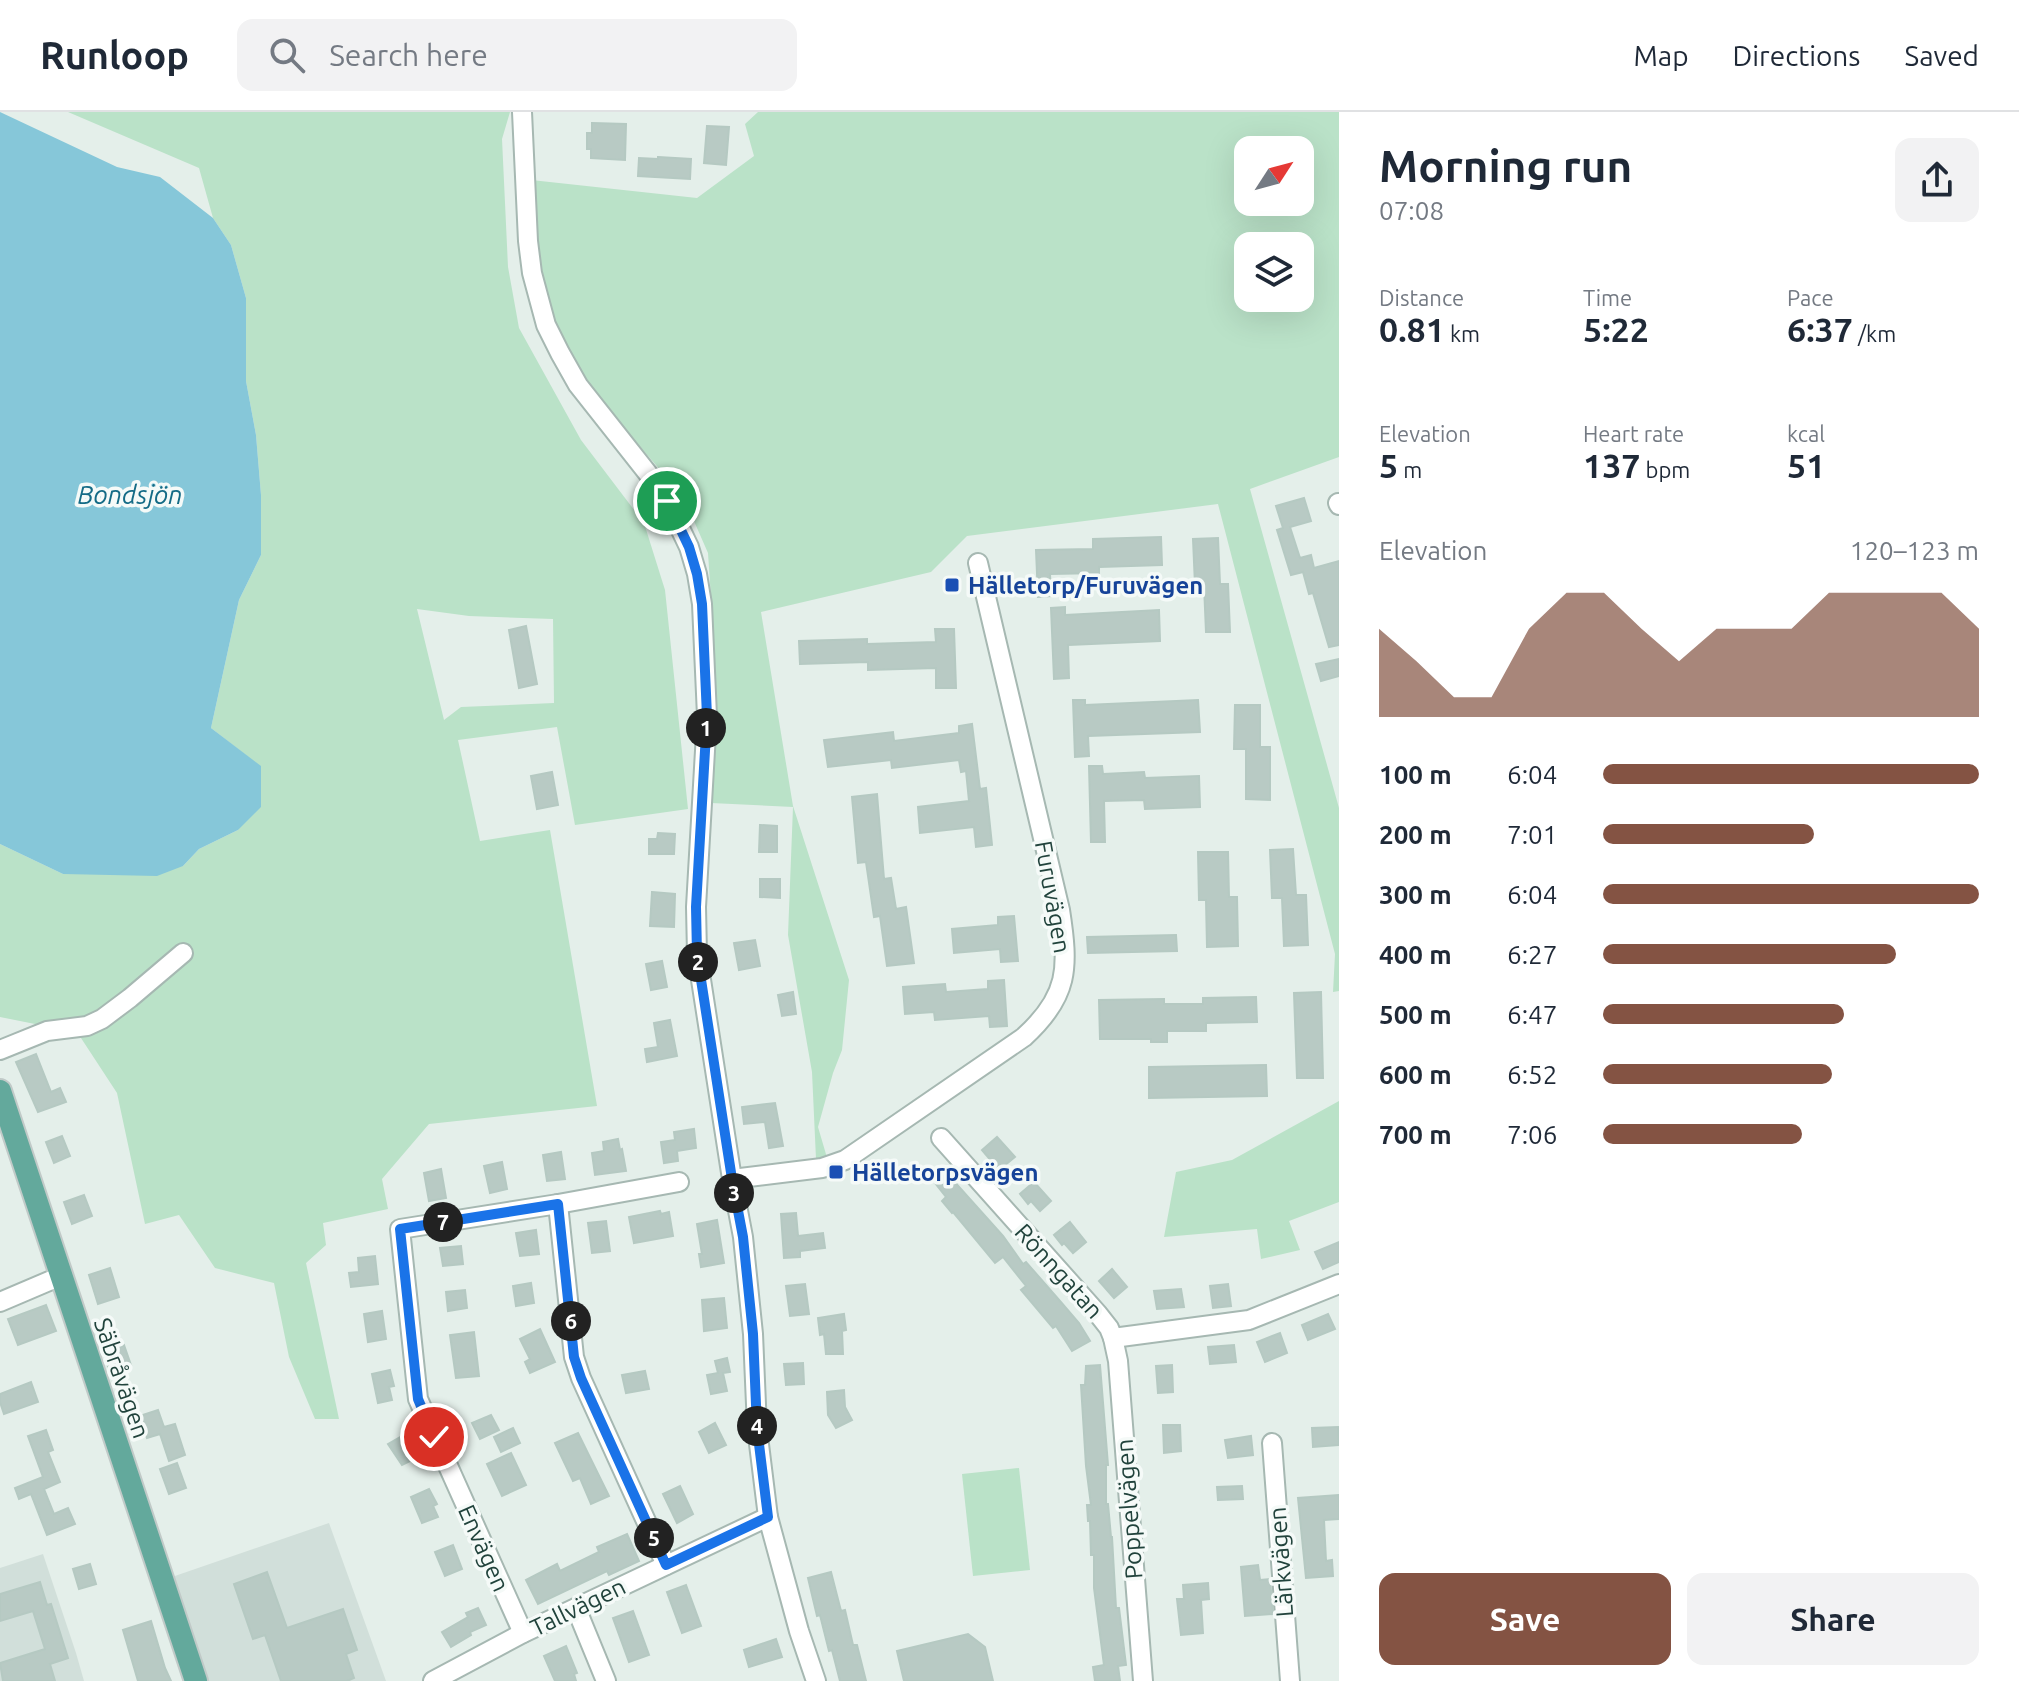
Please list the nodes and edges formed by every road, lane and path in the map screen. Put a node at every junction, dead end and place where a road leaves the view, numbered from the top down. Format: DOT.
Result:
graph roads {
  1 [pos="522,112"];
  2 [pos="978,563"];
  3 [pos="183,953"];
  4 [pos="0,1050"];
  5 [pos="0,1091"];
  6 [pos="941,1138"];
  7 [pos="732,1179"];
  8 [pos="679,1182"];
  9 [pos="558,1204"];
  10 [pos="61,1276"];
  11 [pos="1339,1284"];
  12 [pos="0,1302"];
  13 [pos="1113,1338"];
  14 [pos="1272,1443"];
  15 [pos="768,1517"];
  16 [pos="666,1565"];
  17 [pos="576,1608"];
  18 [pos="523,1633"];
  19 [pos="196,1681"];
  20 [pos="433,1681"];
  21 [pos="606,1681"];
  22 [pos="816,1681"];
  23 [pos="1143,1681"];
  24 [pos="1290,1681"];
  1 -- 7 [label="street"];
  2 -- 7 [label="street, Furuvägen"];
  3 -- 4 [label="street"];
  5 -- 10 [label="main road, Säbråvägen"];
  6 -- 13 [label="street, Rönngatan"];
  7 -- 15 [label="street"];
  8 -- 9 [label="street"];
  9 -- 16 [label="street"];
  9 -- 18 [label="street, Envägen"];
  10 -- 12 [label="street"];
  10 -- 19 [label="main road, Säbråvägen"];
  11 -- 13 [label="street, Rönngatan"];
  13 -- 23 [label="street, Poppelvägen"];
  14 -- 24 [label="street, Lärkvägen"];
  15 -- 16 [label="street, Tallvägen"];
  15 -- 22 [label="street"];
  16 -- 17 [label="street, Tallvägen"];
  17 -- 18 [label="street, Tallvägen"];
  17 -- 21 [label="street"];
  18 -- 20 [label="street, Tallvägen"];
}
